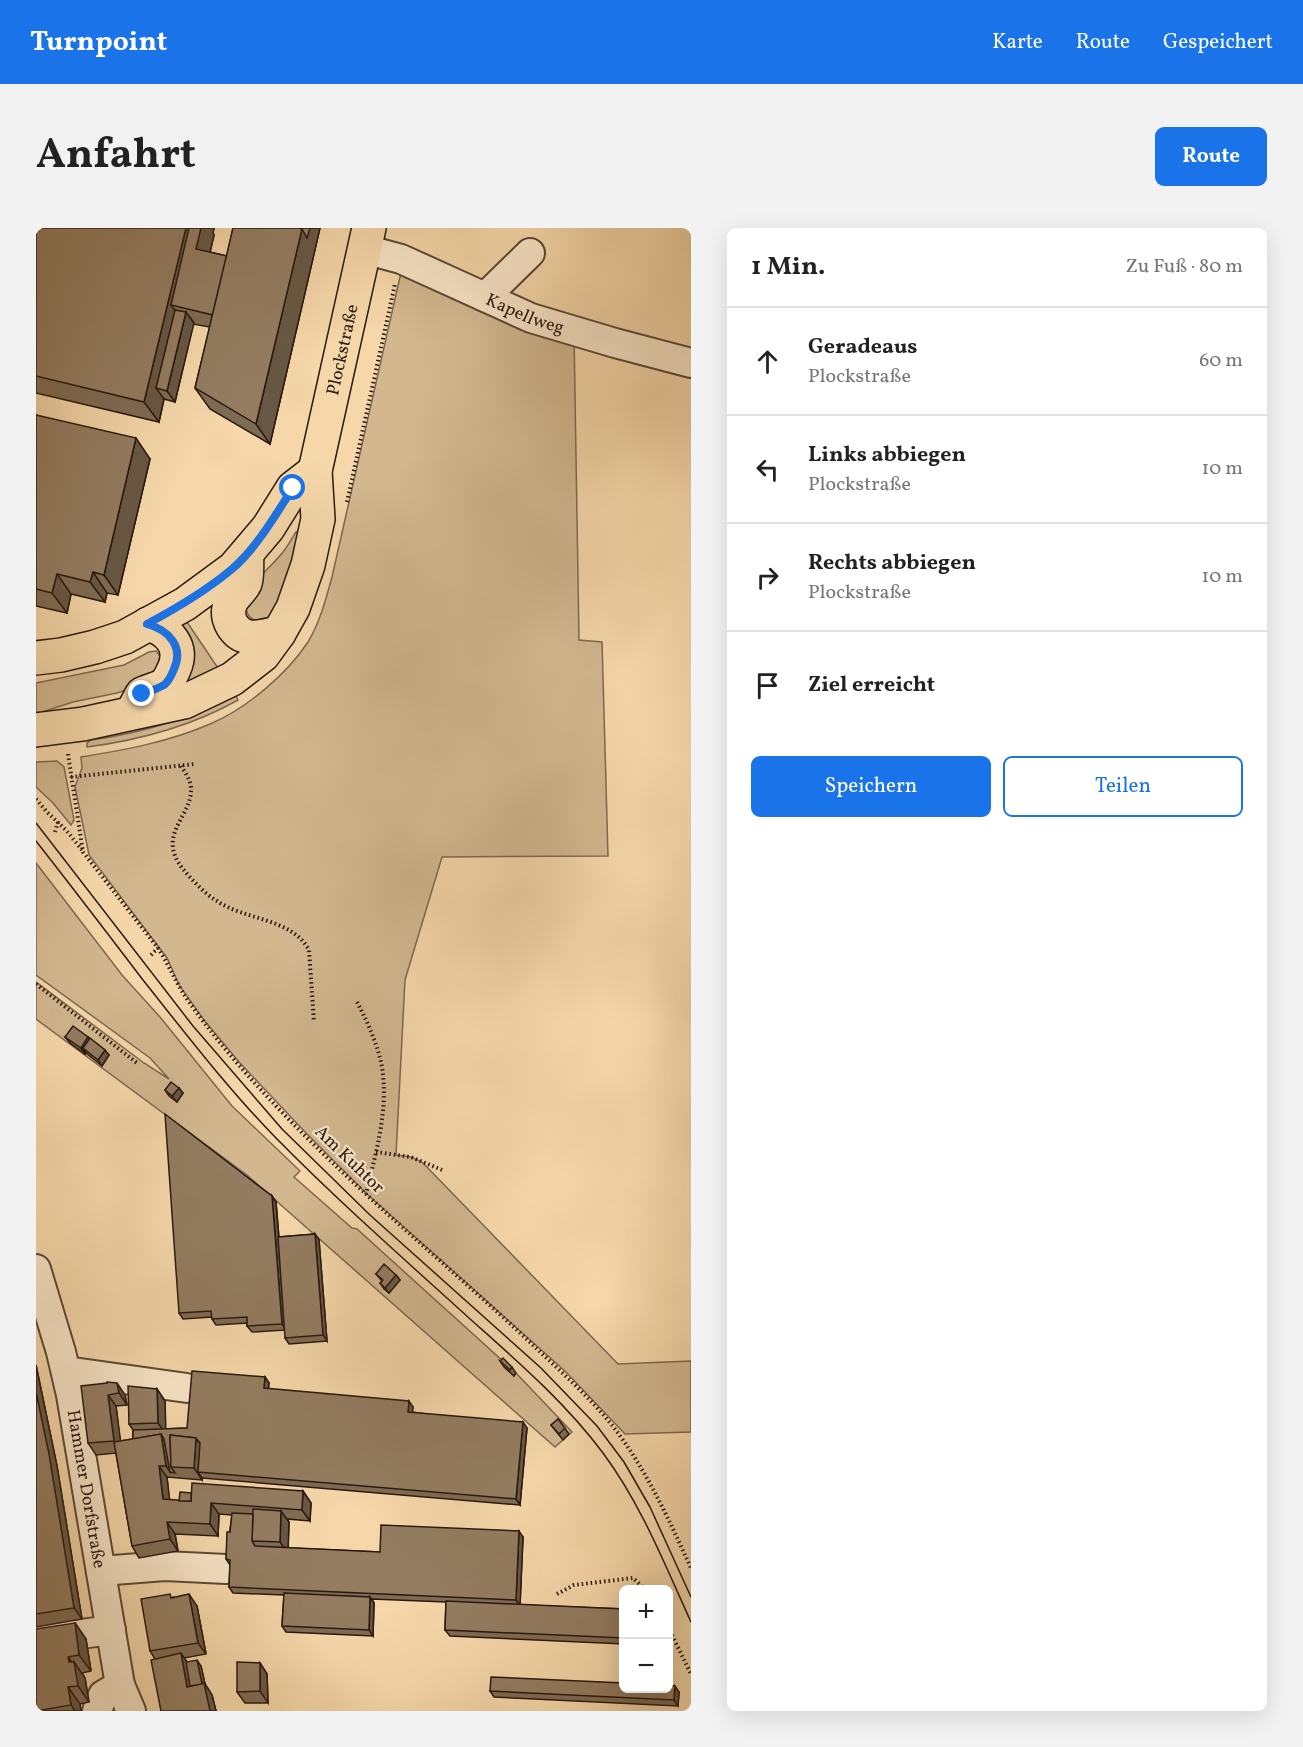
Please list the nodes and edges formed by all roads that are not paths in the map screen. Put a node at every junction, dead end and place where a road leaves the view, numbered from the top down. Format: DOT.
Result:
graph roads {
  1 [pos="367,238"];
  2 [pos="530,253"];
  3 [pos="485,297"];
  4 [pos="691,363"];
  5 [pos="315,471"];
  6 [pos="247,552"];
  7 [pos="147,624"];
  8 [pos="279,633"];
  9 [pos="44,661"];
  10 [pos="132,714"];
  11 [pos="50,728"];
  12 [pos="37,1278"];
  13 [pos="66,1371"];
  14 [pos="187,1388"];
  15 [pos="226,1569"];
  16 [pos="101,1571"];
  17 [pos="111,1630"];
  18 [pos="36,1641"];
  19 [pos="120,1685"];
  20 [pos="97,1711"];
  21 [pos="131,1711"];
  1 -- 3 [label="street, Kapellweg"];
  1 -- 5 [label="main road, Plockstraße"];
  2 -- 3 [label="street"];
  3 -- 4 [label="street, Kapellweg"];
  5 -- 6 [label="main road"];
  5 -- 8 [label="main road, Plockstraße"];
  6 -- 7 [label="main road"];
  6 -- 8 [label="main road"];
  7 -- 9 [label="main road"];
  7 -- 10 [label="main road"];
  8 -- 10 [label="main road, Plockstraße"];
  10 -- 11 [label="main road, Plockstraße"];
  12 -- 13 [label="street, Hammer Dorfstraße"];
  13 -- 14 [label="street"];
  13 -- 16 [label="street, Hammer Dorfstraße"];
  15 -- 16 [label="street"];
  16 -- 17 [label="street, Hammer Dorfstraße"];
  17 -- 18 [label="street"];
  17 -- 19 [label="street, Hammer Dorfstraße"];
  19 -- 20 [label="street"];
  19 -- 21 [label="street, Hammer Dorfstraße"];
}
